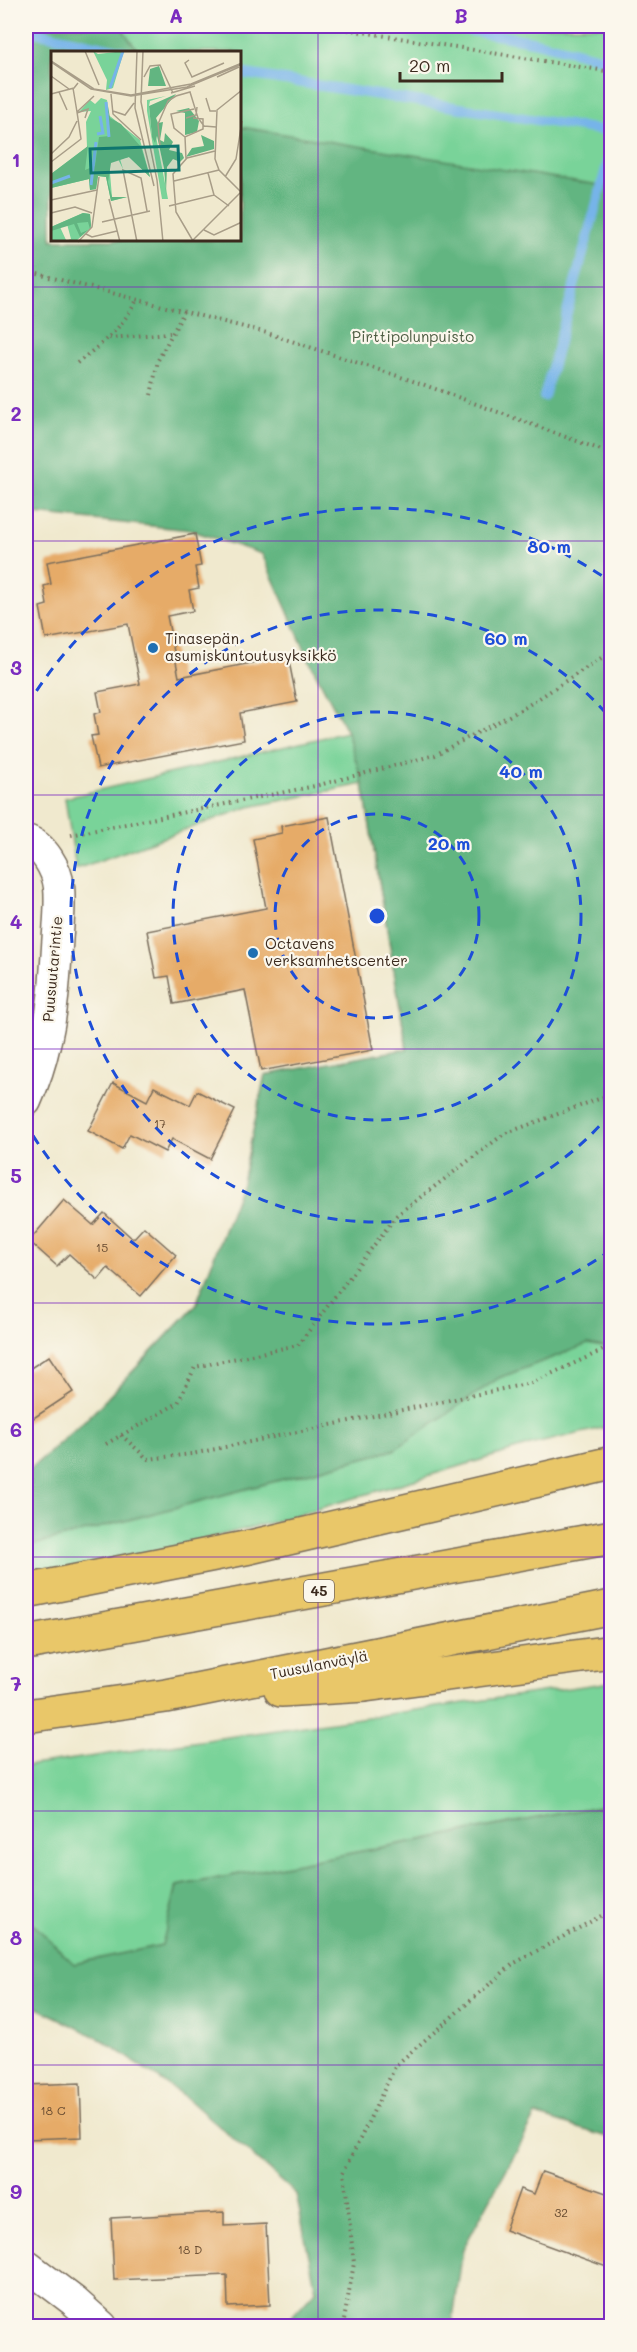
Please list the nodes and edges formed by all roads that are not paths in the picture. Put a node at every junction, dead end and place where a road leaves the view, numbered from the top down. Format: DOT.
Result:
graph roads {
  1 [pos="29,842"];
  2 [pos="26,1101"];
  3 [pos="611,1464"];
  4 [pos="612,1537"];
  5 [pos="26,1592"];
  6 [pos="612,1607"];
  7 [pos="26,1643"];
  8 [pos="612,1652"];
  9 [pos="166,1696"];
  10 [pos="26,1716"];
  11 [pos="26,2265"];
  12 [pos="102,2326"];
  1 -- 2 [label="street, Puusuutarintie"];
  3 -- 5 [label="highway"];
  4 -- 7 [label="highway, 45"];
  6 -- 9 [label="highway, Tuusulanväylä"];
  8 -- 9 [label="highway"];
  9 -- 10 [label="highway, Tuusulanväylä"];
  11 -- 12 [label="street"];
}
